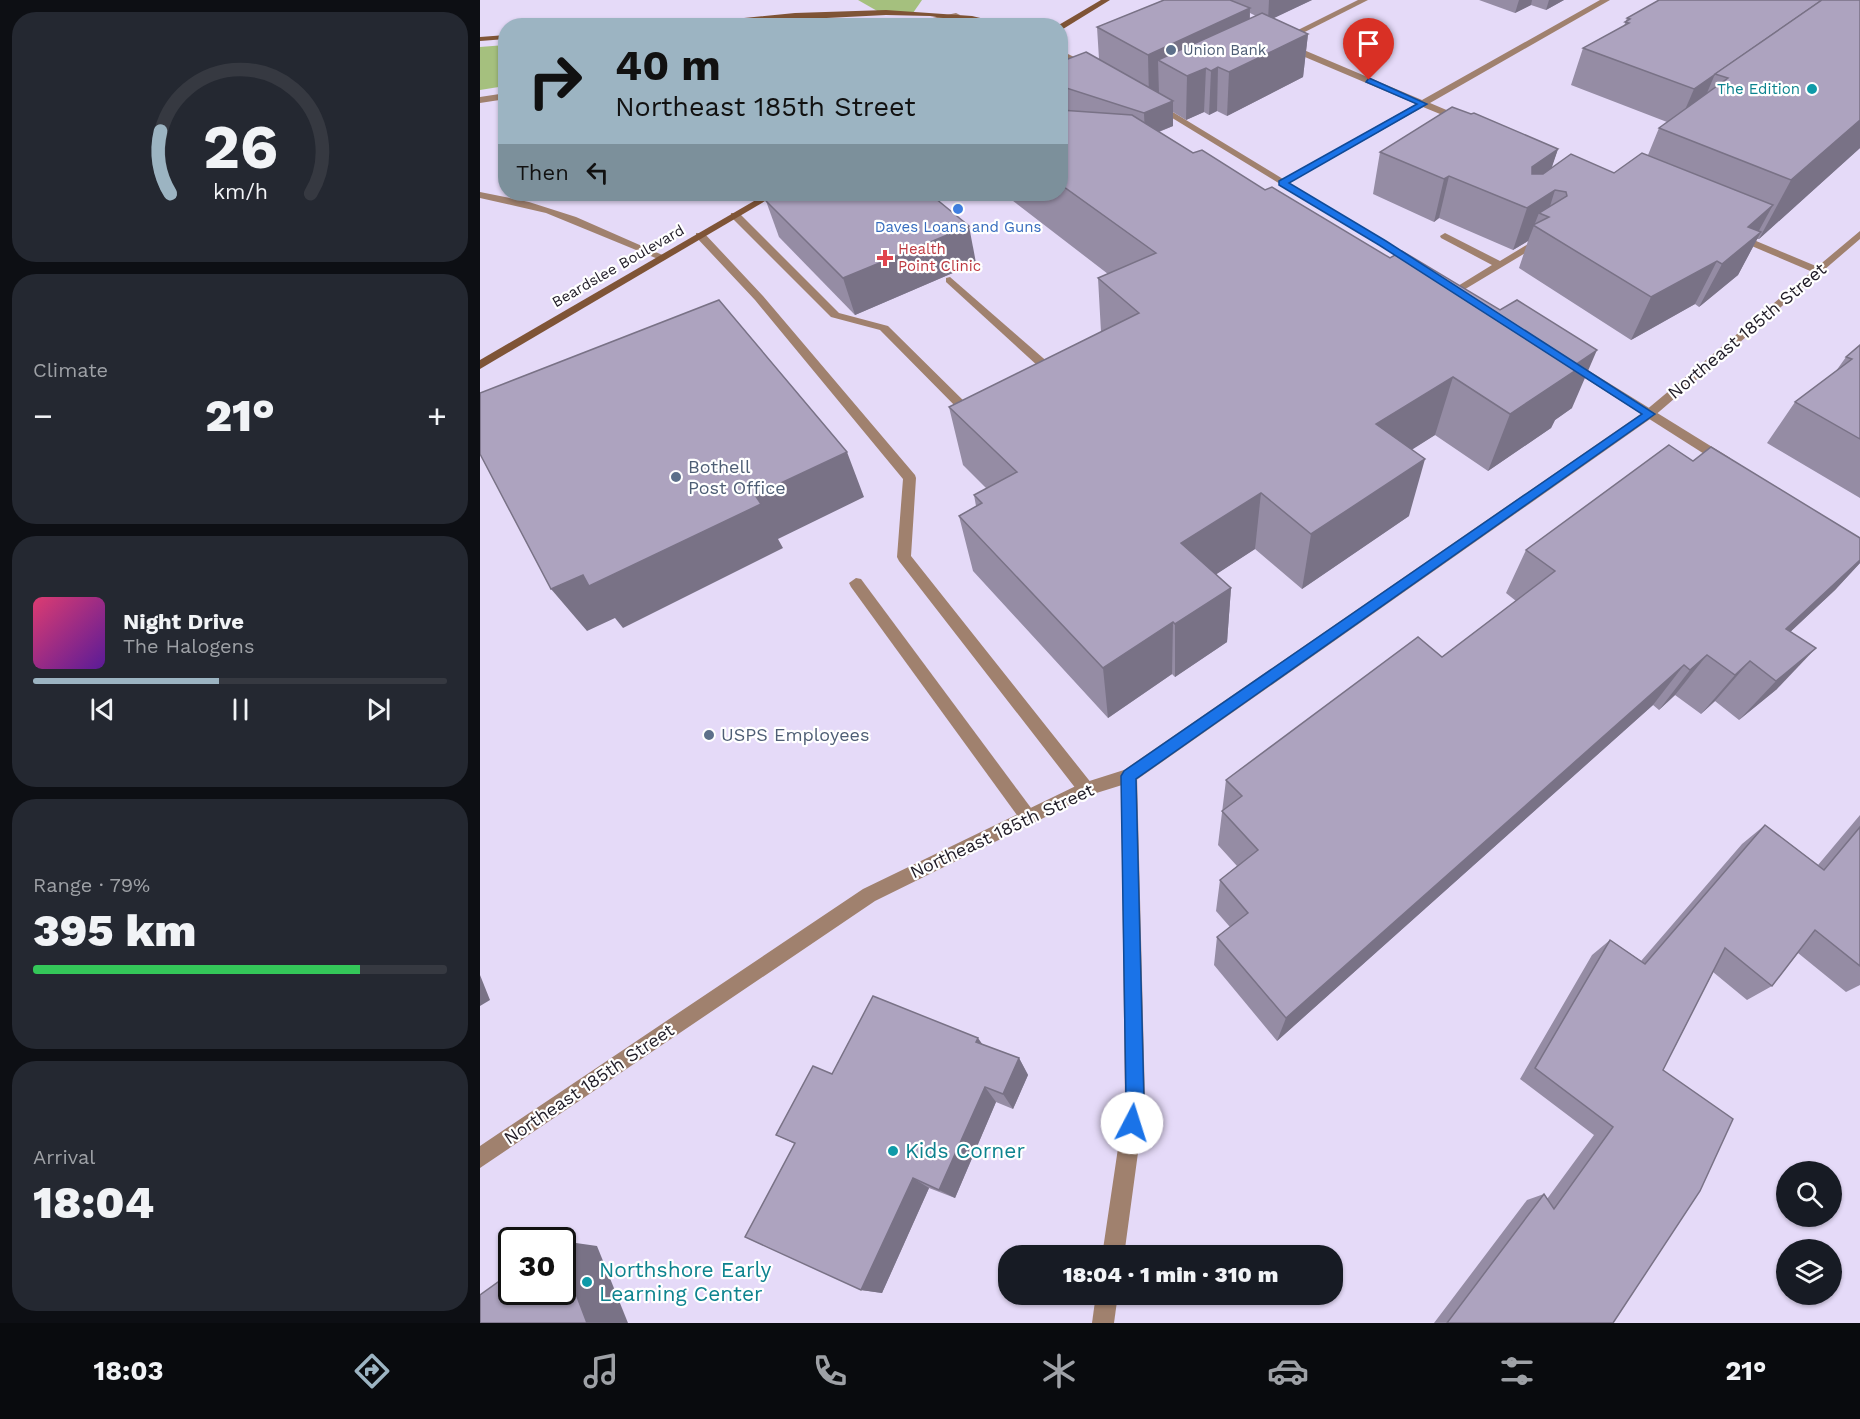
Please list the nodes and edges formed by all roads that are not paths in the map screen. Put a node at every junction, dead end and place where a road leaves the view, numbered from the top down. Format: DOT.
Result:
graph roads {
  1 [pos="1106,0"];
  2 [pos="1364,0"];
  3 [pos="1606,0"];
  4 [pos="956,15"];
  5 [pos="785,18"];
  6 [pos="940,18"];
  7 [pos="973,18"];
  8 [pos="1068,22"];
  9 [pos="498,38"];
  10 [pos="480,39"];
  11 [pos="1068,56"];
  12 [pos="1094,71"];
  13 [pos="498,97"];
  14 [pos="1150,99"];
  15 [pos="480,100"];
  16 [pos="1423,104"];
  17 [pos="1473,124"];
  18 [pos="1282,183"];
  19 [pos="480,195"];
  20 [pos="498,197"];
  21 [pos="511,201"];
  22 [pos="760,201"];
  23 [pos="735,215"];
  24 [pos="1731,233"];
  25 [pos="1860,234"];
  26 [pos="700,235"];
  27 [pos="1445,236"];
  28 [pos="1546,237"];
  29 [pos="662,257"];
  30 [pos="1500,265"];
  31 [pos="1420,267"];
  32 [pos="1819,271"];
  33 [pos="950,280"];
  34 [pos="1457,291"];
  35 [pos="1563,359"];
  36 [pos="480,365"];
  37 [pos="1046,378"];
  38 [pos="978,410"];
  39 [pos="1649,414"];
  40 [pos="1734,467"];
  41 [pos="855,583"];
  42 [pos="1129,776"];
  43 [pos="1086,789"];
  44 [pos="1028,817"];
  45 [pos="480,1158"];
  46 [pos="1115,1245"];
  47 [pos="1105,1305"];
  48 [pos="1103,1323"];
  1 -- 8 [label="main road"];
  2 -- 16 [label="street"];
  3 -- 16 [label="street"];
  4 -- 5 [label="main road"];
  4 -- 6 [label="street"];
  4 -- 7 [label="main road"];
  9 -- 10 [label="main road"];
  11 -- 12 [label="street"];
  13 -- 15 [label="street"];
  14 -- 18 [label="street"];
  16 -- 17 [label="street"];
  16 -- 18 [label="street"];
  18 -- 31 [label="street"];
  19 -- 20 [label="street"];
  21 -- 29 [label="street"];
  22 -- 23 [label="main road, Beardslee Boulevard"];
  23 -- 26 [label="main road, Beardslee Boulevard"];
  23 -- 38 [label="street"];
  24 -- 32 [label="street"];
  25 -- 32 [label="street, Northeast 185th Street"];
  26 -- 29 [label="main road, Beardslee Boulevard"];
  26 -- 43 [label="street"];
  27 -- 30 [label="street"];
  28 -- 30 [label="street"];
  29 -- 36 [label="main road, Beardslee Boulevard"];
  30 -- 34 [label="street"];
  32 -- 39 [label="street, Northeast 185th Street"];
  33 -- 37 [label="street"];
  35 -- 39 [label="street"];
  39 -- 40 [label="street"];
  39 -- 42 [label="street, Northeast 185th Street"];
  41 -- 44 [label="street"];
  42 -- 43 [label="street, Northeast 185th Street"];
  42 -- 46 [label="street"];
  43 -- 44 [label="street, Northeast 185th Street"];
  44 -- 45 [label="street, Northeast 185th Street"];
  47 -- 48 [label="street"];
}
